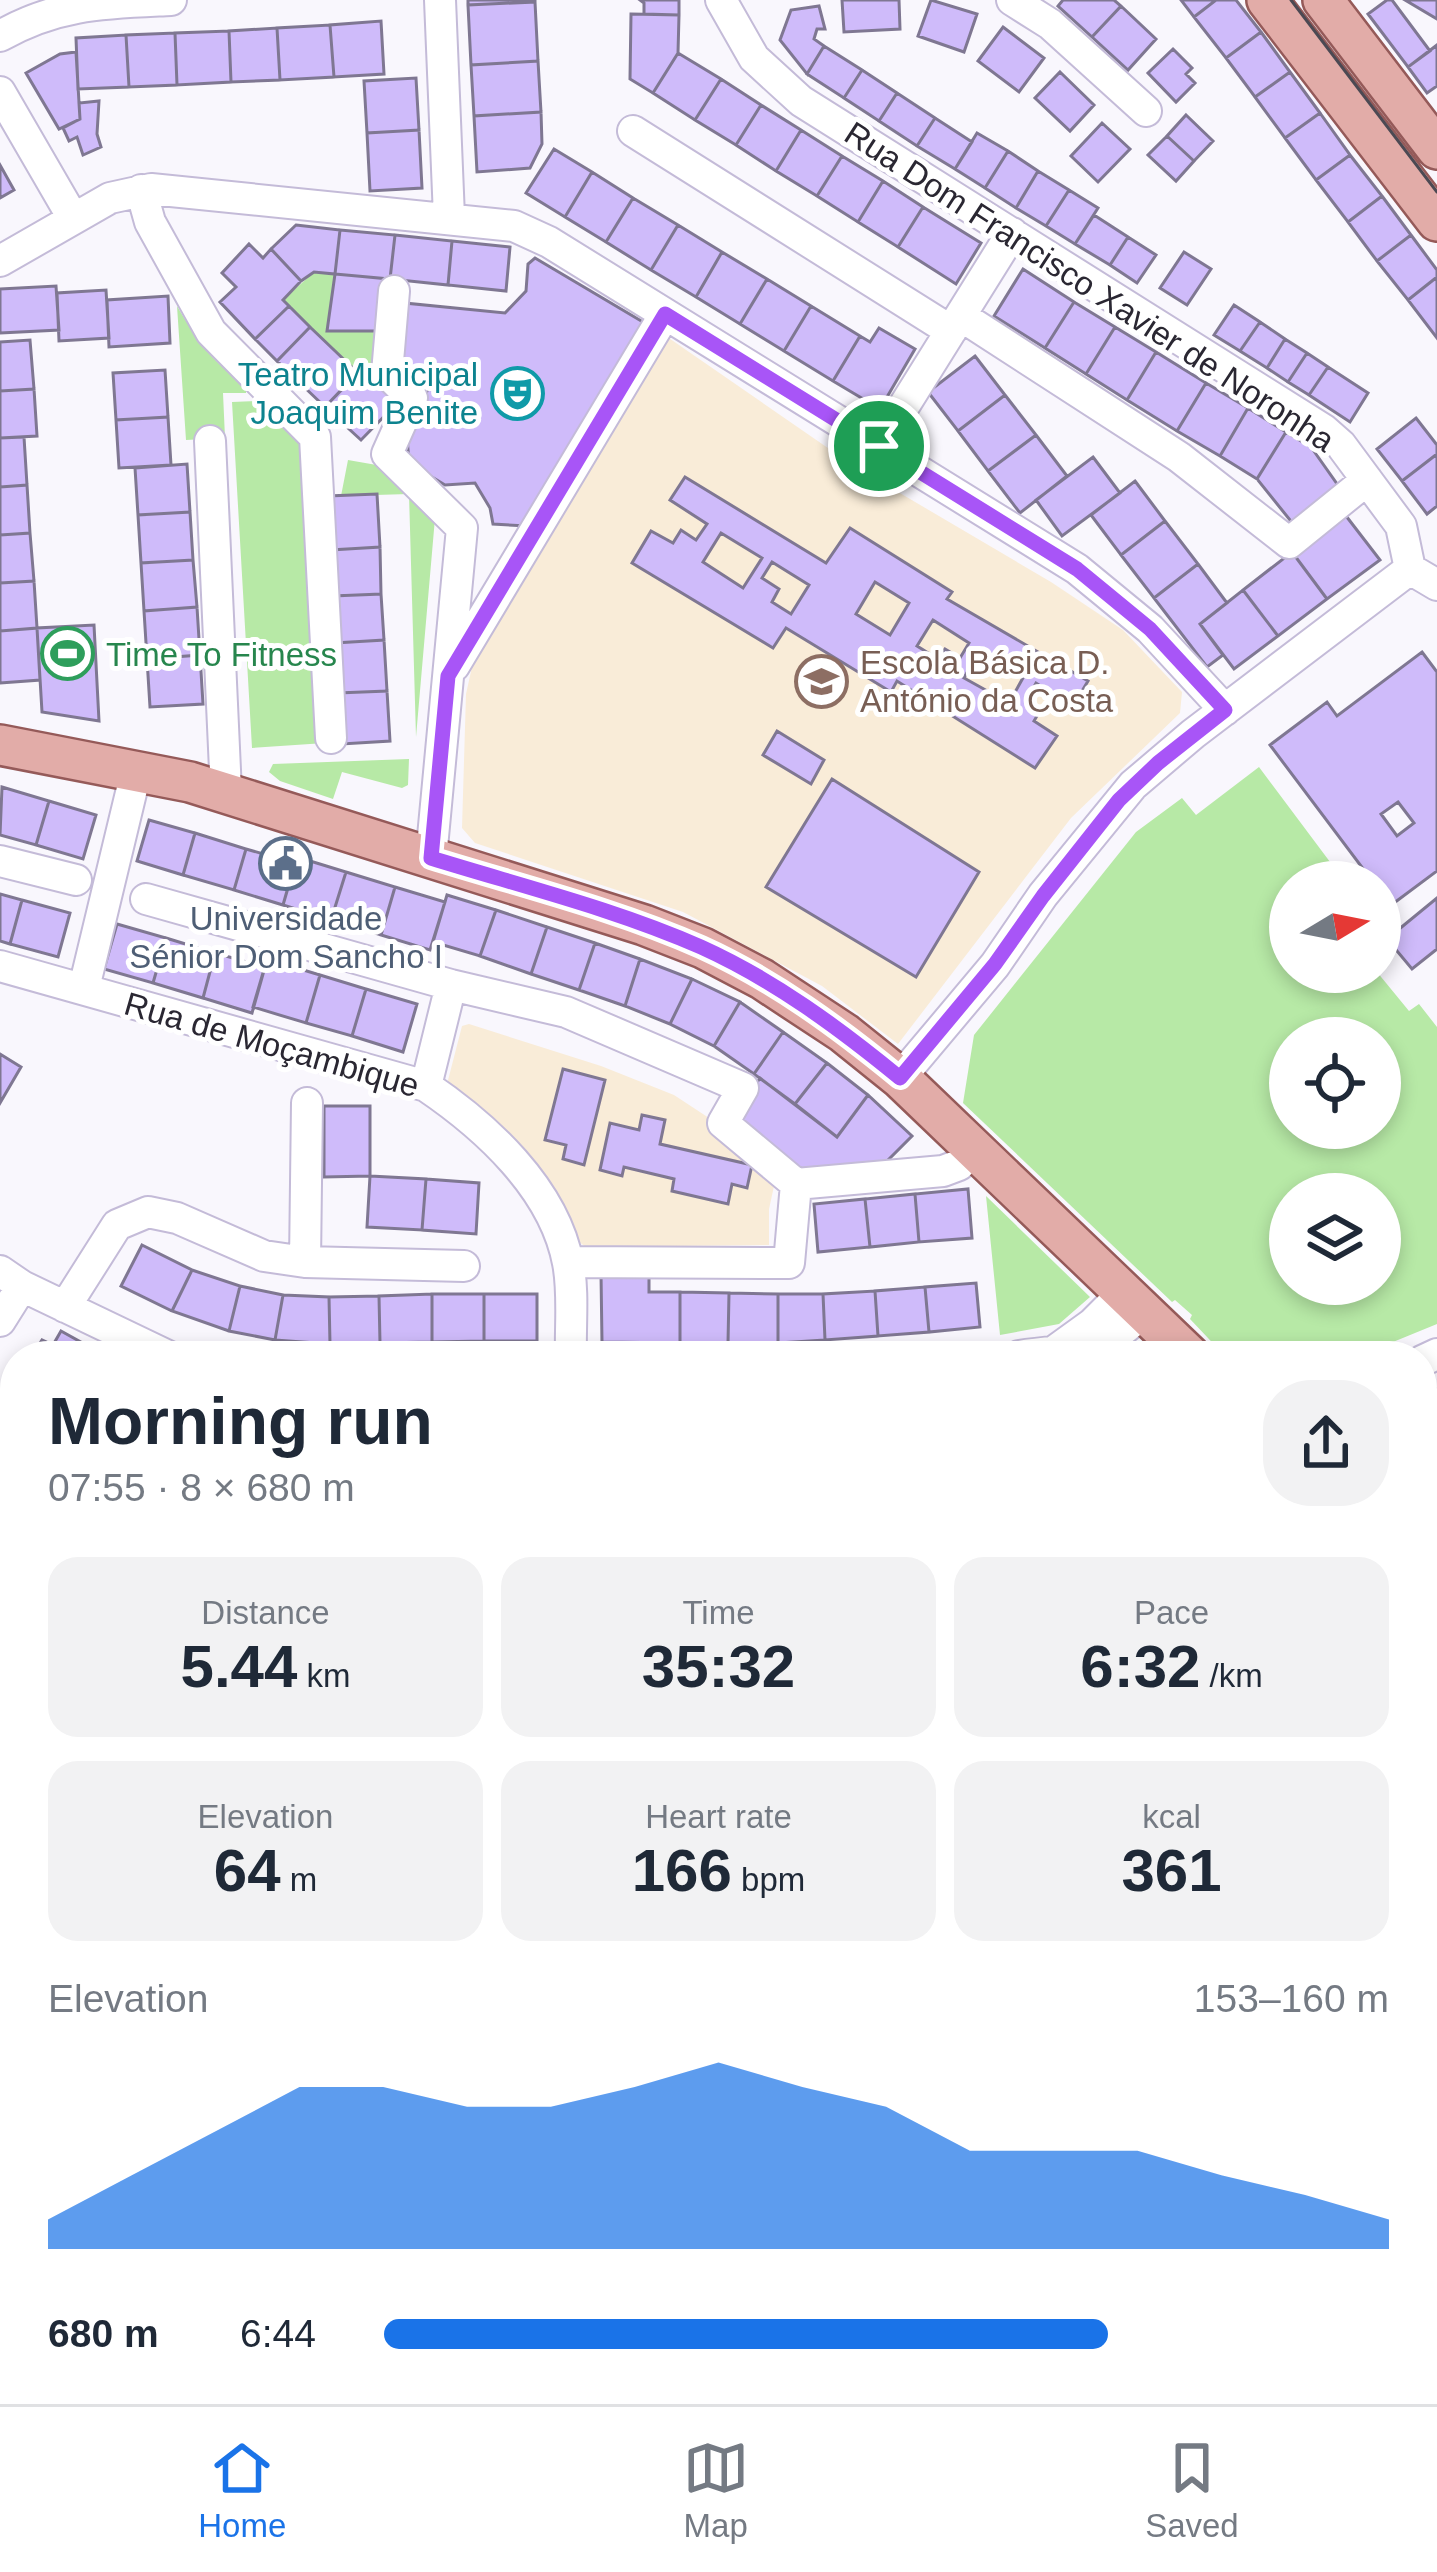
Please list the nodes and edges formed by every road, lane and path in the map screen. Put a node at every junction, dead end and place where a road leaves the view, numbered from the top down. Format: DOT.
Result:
graph roads {
  1 [pos="171,0"];
  2 [pos="440,0"];
  3 [pos="722,0"];
  4 [pos="1012,0"];
  5 [pos="1267,0"];
  6 [pos="1323,0"];
  7 [pos="0,36"];
  8 [pos="0,92"];
  9 [pos="1146,111"];
  10 [pos="633,130"];
  11 [pos="1437,148"];
  12 [pos="140,190"];
  13 [pos="449,217"];
  14 [pos="73,218"];
  15 [pos="1437,221"];
  16 [pos="1012,233"];
  17 [pos="0,261"];
  18 [pos="394,291"];
  19 [pos="665,314"];
  20 [pos="956,323"];
  21 [pos="210,441"];
  22 [pos="879,446"];
  23 [pos="1367,480"];
  24 [pos="1423,577"];
  25 [pos="448,676"];
  26 [pos="1225,710"];
  27 [pos="331,738"];
  28 [pos="0,745"];
  29 [pos="137,768"];
  30 [pos="226,792"];
  31 [pos="431,858"];
  32 [pos="0,862"];
  33 [pos="76,880"];
  34 [pos="146,899"];
  35 [pos="0,966"];
  36 [pos="451,985"];
  37 [pos="84,988"];
  38 [pos="900,1078"];
  39 [pos="425,1086"];
  40 [pos="307,1103"];
  41 [pos="974,1149"];
  42 [pos="796,1184"];
  43 [pos="304,1262"];
  44 [pos="568,1262"];
  45 [pos="464,1266"];
  46 [pos="11,1278"];
  47 [pos="1134,1301"];
  48 [pos="65,1306"];
  49 [pos="0,1321"];
  50 [pos="137,1341"];
  51 [pos="571,1341"];
  52 [pos="1068,1341"];
  53 [pos="1175,1341"];
  1 -- 7 [label="street"];
  2 -- 13 [label="street"];
  3 -- 16 [label="street, Rua Dom Francisco Xavier de Noronha"];
  4 -- 9 [label="street"];
  5 -- 15 [label="main road"];
  6 -- 11 [label="main road"];
  8 -- 14 [label="street"];
  10 -- 20 [label="street"];
  12 -- 13 [label="street"];
  12 -- 14 [label="street"];
  12 -- 27 [label="street"];
  13 -- 19 [label="street"];
  14 -- 17 [label="street"];
  16 -- 20 [label="street"];
  16 -- 23 [label="street, Rua Dom Francisco Xavier de Noronha"];
  18 -- 25 [label="street"];
  19 -- 22 [label="street"];
  19 -- 25 [label="street"];
  20 -- 22 [label="street"];
  20 -- 23 [label="street"];
  21 -- 30 [label="street"];
  22 -- 26 [label="street"];
  23 -- 24 [label="street, Rua Dom Francisco Xavier de Noronha"];
  24 -- 26 [label="street"];
  25 -- 31 [label="street"];
  26 -- 38 [label="street"];
  28 -- 29 [label="main road"];
  29 -- 30 [label="main road"];
  29 -- 37 [label="street, Rua de Moçambique"];
  30 -- 31 [label="main road"];
  31 -- 38 [label="main road"];
  32 -- 33 [label="street"];
  34 -- 36 [label="street"];
  35 -- 37 [label="street, Rua de Moçambique"];
  36 -- 39 [label="street"];
  36 -- 42 [label="street"];
  37 -- 39 [label="street, Rua de Moçambique"];
  38 -- 41 [label="main road"];
  39 -- 44 [label="street, Rua de Moçambique"];
  40 -- 43 [label="street"];
  41 -- 42 [label="street"];
  41 -- 47 [label="main road"];
  42 -- 44 [label="street"];
  43 -- 45 [label="street"];
  43 -- 48 [label="street"];
  44 -- 51 [label="street, Rua de Moçambique"];
  46 -- 48 [label="street"];
  46 -- 49 [label="street"];
  47 -- 52 [label="street"];
  47 -- 53 [label="main road"];
  48 -- 50 [label="street"];
}
